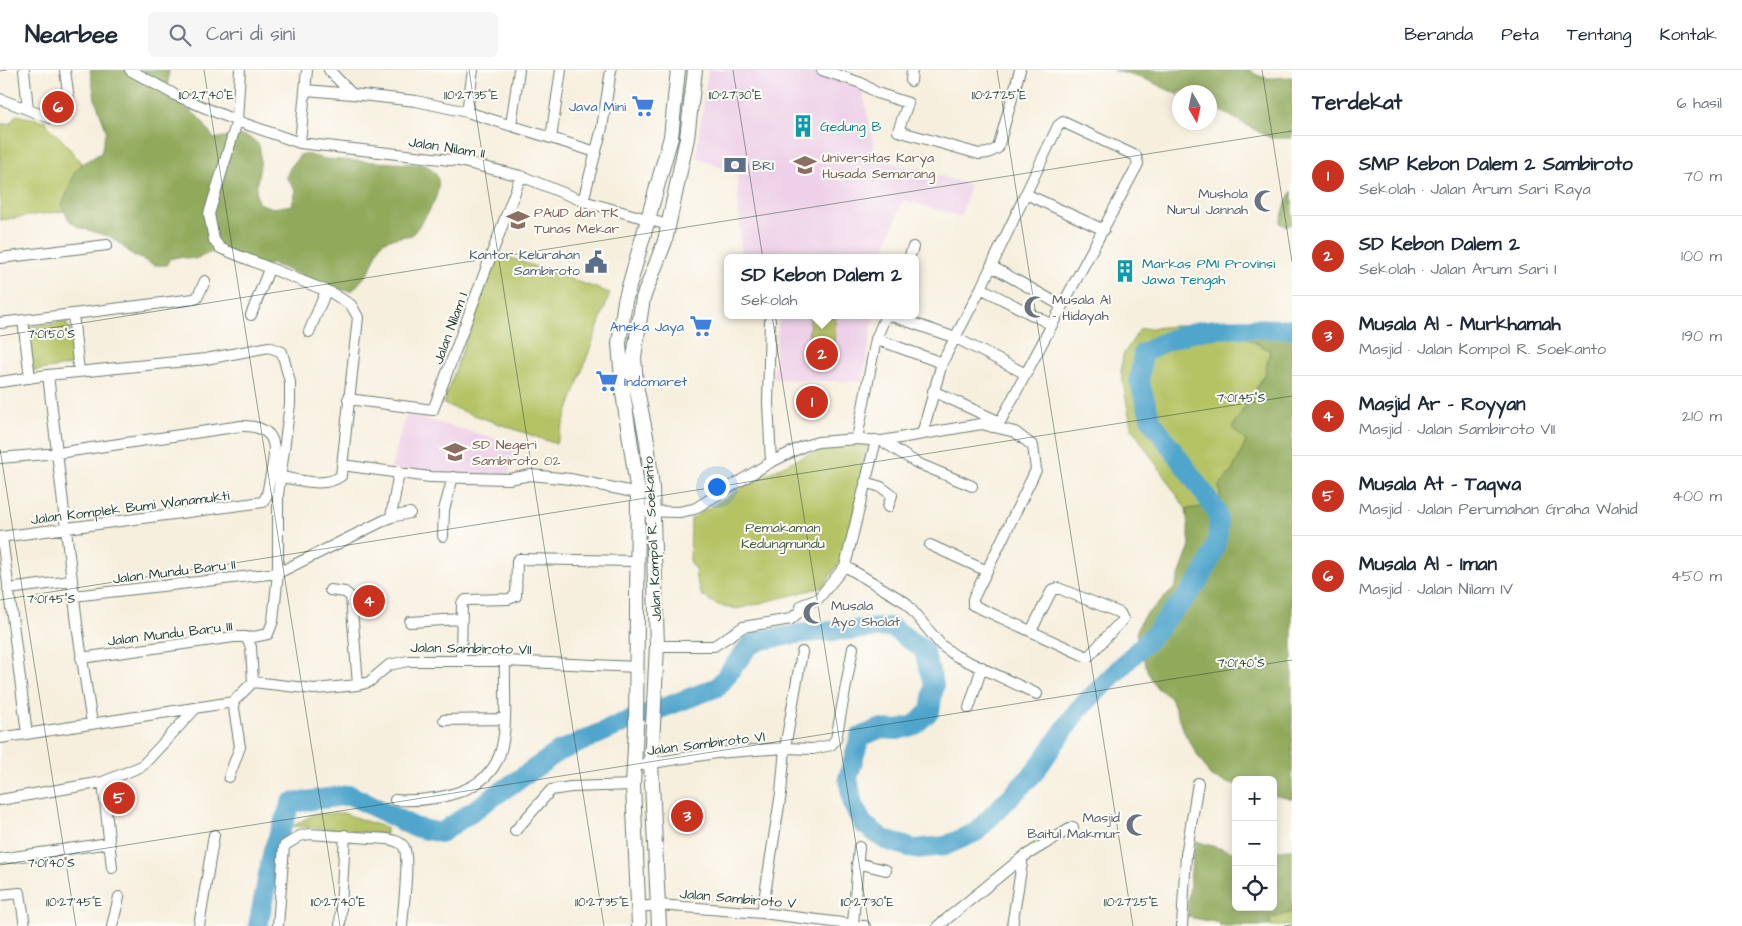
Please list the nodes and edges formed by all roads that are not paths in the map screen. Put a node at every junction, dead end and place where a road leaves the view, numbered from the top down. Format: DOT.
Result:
graph roads {
  1 [pos="24,70"];
  2 [pos="65,70"];
  3 [pos="130,70"];
  4 [pos="240,70"];
  5 [pos="307,70"];
  6 [pos="329,70"];
  7 [pos="473,70"];
  8 [pos="519,70"];
  9 [pos="561,70"];
  10 [pos="611,70"];
  11 [pos="678,70"];
  12 [pos="695,70"];
  13 [pos="822,70"];
  14 [pos="912,70"];
  15 [pos="1020,70"];
  16 [pos="911,81"];
  17 [pos="306,90"];
  18 [pos="352,94"];
  19 [pos="0,100"];
  20 [pos="28,109"];
  21 [pos="467,112"];
  22 [pos="237,121"];
  23 [pos="511,125"];
  24 [pos="551,138"];
  25 [pos="300,143"];
  26 [pos="596,152"];
  27 [pos="522,176"];
  28 [pos="1026,194"];
  29 [pos="583,201"];
  30 [pos="648,221"];
  31 [pos="668,225"];
  32 [pos="1104,230"];
  33 [pos="107,246"];
  34 [pos="913,247"];
  35 [pos="910,254"];
  36 [pos="0,258"];
  37 [pos="991,266"];
  38 [pos="269,269"];
  39 [pos="205,281"];
  40 [pos="981,288"];
  41 [pos="326,291"];
  42 [pos="643,298"];
  43 [pos="625,301"];
  44 [pos="1062,306"];
  45 [pos="73,314"];
  46 [pos="251,315"];
  47 [pos="886,319"];
  48 [pos="900,319"];
  49 [pos="23,320"];
  50 [pos="770,320"];
  51 [pos="0,323"];
  52 [pos="1052,325"];
  53 [pos="309,332"];
  54 [pos="956,338"];
  55 [pos="876,339"];
  56 [pos="942,362"];
  57 [pos="79,372"];
  58 [pos="1026,374"];
  59 [pos="48,375"];
  60 [pos="30,378"];
  61 [pos="0,382"];
  62 [pos="933,391"];
  63 [pos="348,398"];
  64 [pos="996,424"];
  65 [pos="922,434"];
  66 [pos="858,439"];
  67 [pos="879,441"];
  68 [pos="58,453"];
  69 [pos="0,458"];
  70 [pos="771,462"];
  71 [pos="342,465"];
  72 [pos="398,472"];
  73 [pos="452,476"];
  74 [pos="281,477"];
  75 [pos="865,482"];
  76 [pos="972,486"];
  77 [pos="638,493"];
  78 [pos="888,507"];
  79 [pos="636,511"];
  80 [pos="652,512"];
  81 [pos="410,513"];
  82 [pos="391,517"];
  83 [pos="65,529"];
  84 [pos="443,536"];
  85 [pos="1,537"];
  86 [pos="930,545"];
  87 [pos="636,561"];
  88 [pos="845,566"];
  89 [pos="987,571"];
  90 [pos="278,573"];
  91 [pos="71,581"];
  92 [pos="8,589"];
  93 [pos="330,590"];
  94 [pos="73,596"];
  95 [pos="461,619"];
  96 [pos="410,622"];
  97 [pos="1030,632"];
  98 [pos="248,638"];
  99 [pos="656,646"];
  100 [pos="853,648"];
  101 [pos="802,652"];
  102 [pos="82,658"];
  103 [pos="462,661"];
  104 [pos="505,661"];
  105 [pos="636,667"];
  106 [pos="982,667"];
  107 [pos="253,682"];
  108 [pos="358,685"];
  109 [pos="1037,694"];
  110 [pos="233,702"];
  111 [pos="969,708"];
  112 [pos="195,709"];
  113 [pos="504,719"];
  114 [pos="444,720"];
  115 [pos="92,724"];
  116 [pos="27,734"];
  117 [pos="0,738"];
  118 [pos="785,748"];
  119 [pos="651,763"];
  120 [pos="633,766"];
  121 [pos="229,777"];
  122 [pos="104,782"];
  123 [pos="1198,783"];
  124 [pos="633,785"];
  125 [pos="0,800"];
  126 [pos="395,800"];
  127 [pos="1074,827"];
  128 [pos="515,831"];
  129 [pos="214,835"];
  130 [pos="345,836"];
  131 [pos="109,843"];
  132 [pos="859,847"];
  133 [pos="1023,857"];
  134 [pos="0,859"];
  135 [pos="857,863"];
  136 [pos="112,868"];
  137 [pos="886,870"];
  138 [pos="0,895"];
  139 [pos="118,897"];
  140 [pos="659,905"];
  141 [pos="638,907"];
  142 [pos="762,913"];
  143 [pos="851,924"];
  144 [pos="25,926"];
  145 [pos="112,926"];
  146 [pos="199,926"];
  147 [pos="278,926"];
  148 [pos="340,926"];
  149 [pos="402,926"];
  150 [pos="639,926"];
  151 [pos="659,926"];
  152 [pos="865,926"];
  153 [pos="938,926"];
  154 [pos="1012,926"];
  155 [pos="1182,926"];
  1 -- 20 [label="street"];
  2 -- 20 [label="street"];
  3 -- 22 [label="street, Jalan Nilam II"];
  4 -- 22 [label="street"];
  5 -- 17 [label="street"];
  6 -- 18 [label="street"];
  7 -- 21 [label="street"];
  8 -- 23 [label="street"];
  9 -- 24 [label="street"];
  10 -- 26 [label="street"];
  11 -- 30 [label="main road, Jalan Kompol R. Soekanto"];
  12 -- 31 [label="main road, Jalan Kompol R. Soekanto"];
  13 -- 15 [label="street"];
  14 -- 16 [label="street"];
  17 -- 18 [label="street"];
  17 -- 25 [label="street"];
  18 -- 21 [label="street"];
  19 -- 20 [label="street"];
  21 -- 23 [label="street"];
  22 -- 25 [label="street, Jalan Nilam II"];
  22 -- 38 [label="street"];
  23 -- 24 [label="street"];
  24 -- 26 [label="street"];
  25 -- 27 [label="street, Jalan Nilam II"];
  26 -- 29 [label="street"];
  27 -- 29 [label="street, Jalan Nilam II"];
  27 -- 63 [label="street, Jalan Nilam I"];
  28 -- 32 [label="street"];
  28 -- 32 [label="street"];
  28 -- 37 [label="street"];
  29 -- 30 [label="street, Jalan Nilam II"];
  30 -- 31 [label="street, Jalan Nilam II"];
  30 -- 43 [label="main road, Jalan Kompol R. Soekanto"];
  31 -- 42 [label="main road, Jalan Kompol R. Soekanto"];
  32 -- 44 [label="street"];
  33 -- 36 [label="street"];
  34 -- 35 [label="street"];
  37 -- 40 [label="street"];
  37 -- 44 [label="street"];
  38 -- 41 [label="street"];
  38 -- 46 [label="street"];
  39 -- 45 [label="street"];
  40 -- 52 [label="street"];
  40 -- 54 [label="street"];
  41 -- 53 [label="street"];
  41 -- 63 [label="street"];
  42 -- 43 [label="main road"];
  42 -- 80 [label="main road, Jalan Kompol R. Soekanto"];
  43 -- 77 [label="main road, Jalan Kompol R. Soekanto"];
  44 -- 52 [label="street"];
  45 -- 49 [label="street"];
  45 -- 57 [label="street"];
  47 -- 55 [label="street"];
  48 -- 54 [label="street"];
  49 -- 51 [label="street"];
  49 -- 60 [label="street"];
  50 -- 70 [label="street"];
  52 -- 58 [label="street"];
  54 -- 56 [label="street"];
  54 -- 58 [label="street"];
  55 -- 56 [label="street"];
  55 -- 66 [label="street"];
  56 -- 62 [label="street"];
  57 -- 59 [label="street"];
  57 -- 74 [label="street"];
  58 -- 64 [label="street"];
  59 -- 60 [label="street"];
  59 -- 68 [label="street"];
  60 -- 61 [label="street"];
  62 -- 64 [label="street"];
  62 -- 65 [label="street"];
  63 -- 71 [label="street"];
  64 -- 65 [label="street"];
  64 -- 89 [label="street"];
  65 -- 67 [label="street"];
  66 -- 67 [label="street"];
  66 -- 70 [label="street"];
  67 -- 75 [label="street"];
  67 -- 76 [label="street"];
  68 -- 69 [label="street"];
  68 -- 83 [label="street"];
  68 -- 83 [label="street, Jalan Komplek Bumi Wanamukti"];
  70 -- 80 [label="street"];
  71 -- 72 [label="street"];
  71 -- 74 [label="street"];
  72 -- 73 [label="street"];
  72 -- 82 [label="street"];
  73 -- 77 [label="street"];
  73 -- 84 [label="street"];
  74 -- 90 [label="street"];
  75 -- 78 [label="street"];
  75 -- 88 [label="street"];
  77 -- 79 [label="main road, Jalan Kompol R. Soekanto"];
  79 -- 80 [label="street"];
  79 -- 87 [label="main road, Jalan Kompol R. Soekanto"];
  80 -- 99 [label="main road, Jalan Kompol R. Soekanto"];
  81 -- 82 [label="street, Jalan Mundu Baru II"];
  82 -- 90 [label="street, Jalan Mundu Baru II"];
  83 -- 85 [label="street, Jalan Komplek Bumi Wanamukti"];
  83 -- 91 [label="street"];
  85 -- 92 [label="street"];
  86 -- 89 [label="street"];
  87 -- 95 [label="street"];
  87 -- 105 [label="main road, Jalan Kompol R. Soekanto"];
  88 -- 99 [label="street"];
  88 -- 106 [label="street"];
  89 -- 97 [label="street"];
  90 -- 94 [label="street, Jalan Mundu Baru II"];
  90 -- 98 [label="street"];
  91 -- 92 [label="street"];
  91 -- 94 [label="street"];
  92 -- 116 [label="street"];
  93 -- 108 [label="street"];
  94 -- 102 [label="street"];
  95 -- 96 [label="street"];
  95 -- 103 [label="street"];
  97 -- 97 [label="street"];
  98 -- 102 [label="street, Jalan Mundu Baru III"];
  98 -- 107 [label="street, Jalan Mundu Baru III"];
  99 -- 119 [label="main road, Jalan Kompol R. Soekanto"];
  100 -- 118 [label="street, Jalan Sambiroto VI"];
  101 -- 118 [label="street"];
  102 -- 115 [label="street"];
  103 -- 104 [label="street, Jalan Sambiroto VII"];
  103 -- 108 [label="street, Jalan Sambiroto VII"];
  104 -- 105 [label="street, Jalan Sambiroto VII"];
  104 -- 113 [label="street"];
  105 -- 120 [label="main road, Jalan Kompol R. Soekanto"];
  106 -- 109 [label="street"];
  106 -- 111 [label="street"];
  107 -- 108 [label="street, Jalan Sambiroto VII"];
  107 -- 110 [label="street"];
  110 -- 112 [label="street"];
  110 -- 121 [label="street"];
  112 -- 115 [label="street"];
  112 -- 122 [label="street"];
  113 -- 114 [label="street"];
  113 -- 126 [label="street"];
  115 -- 116 [label="street"];
  116 -- 117 [label="street"];
  118 -- 119 [label="street, Jalan Sambiroto VI"];
  118 -- 142 [label="street"];
  119 -- 120 [label="street, Jalan Sambiroto VI"];
  119 -- 140 [label="main road, Jalan Kompol R. Soekanto"];
  120 -- 124 [label="main road, Jalan Kompol R. Soekanto"];
  122 -- 125 [label="street"];
  122 -- 131 [label="street"];
  123 -- 155 [label="street"];
  124 -- 128 [label="street"];
  124 -- 141 [label="main road, Jalan Kompol R. Soekanto"];
  127 -- 133 [label="street"];
  129 -- 146 [label="street"];
  130 -- 147 [label="street"];
  130 -- 148 [label="street"];
  130 -- 149 [label="street"];
  131 -- 134 [label="street"];
  131 -- 136 [label="street"];
  132 -- 135 [label="street"];
  133 -- 153 [label="street"];
  133 -- 154 [label="street"];
  135 -- 137 [label="street"];
  135 -- 143 [label="street"];
  138 -- 144 [label="street"];
  139 -- 145 [label="street"];
  140 -- 141 [label="street, Jalan Sambiroto V"];
  140 -- 142 [label="street, Jalan Sambiroto V"];
  140 -- 151 [label="main road, Jalan Kompol R. Soekanto"];
  141 -- 150 [label="main road, Jalan Kompol R. Soekanto"];
  142 -- 143 [label="street, Jalan Sambiroto V"];
  143 -- 152 [label="street, Jalan Sambiroto V"];
}
